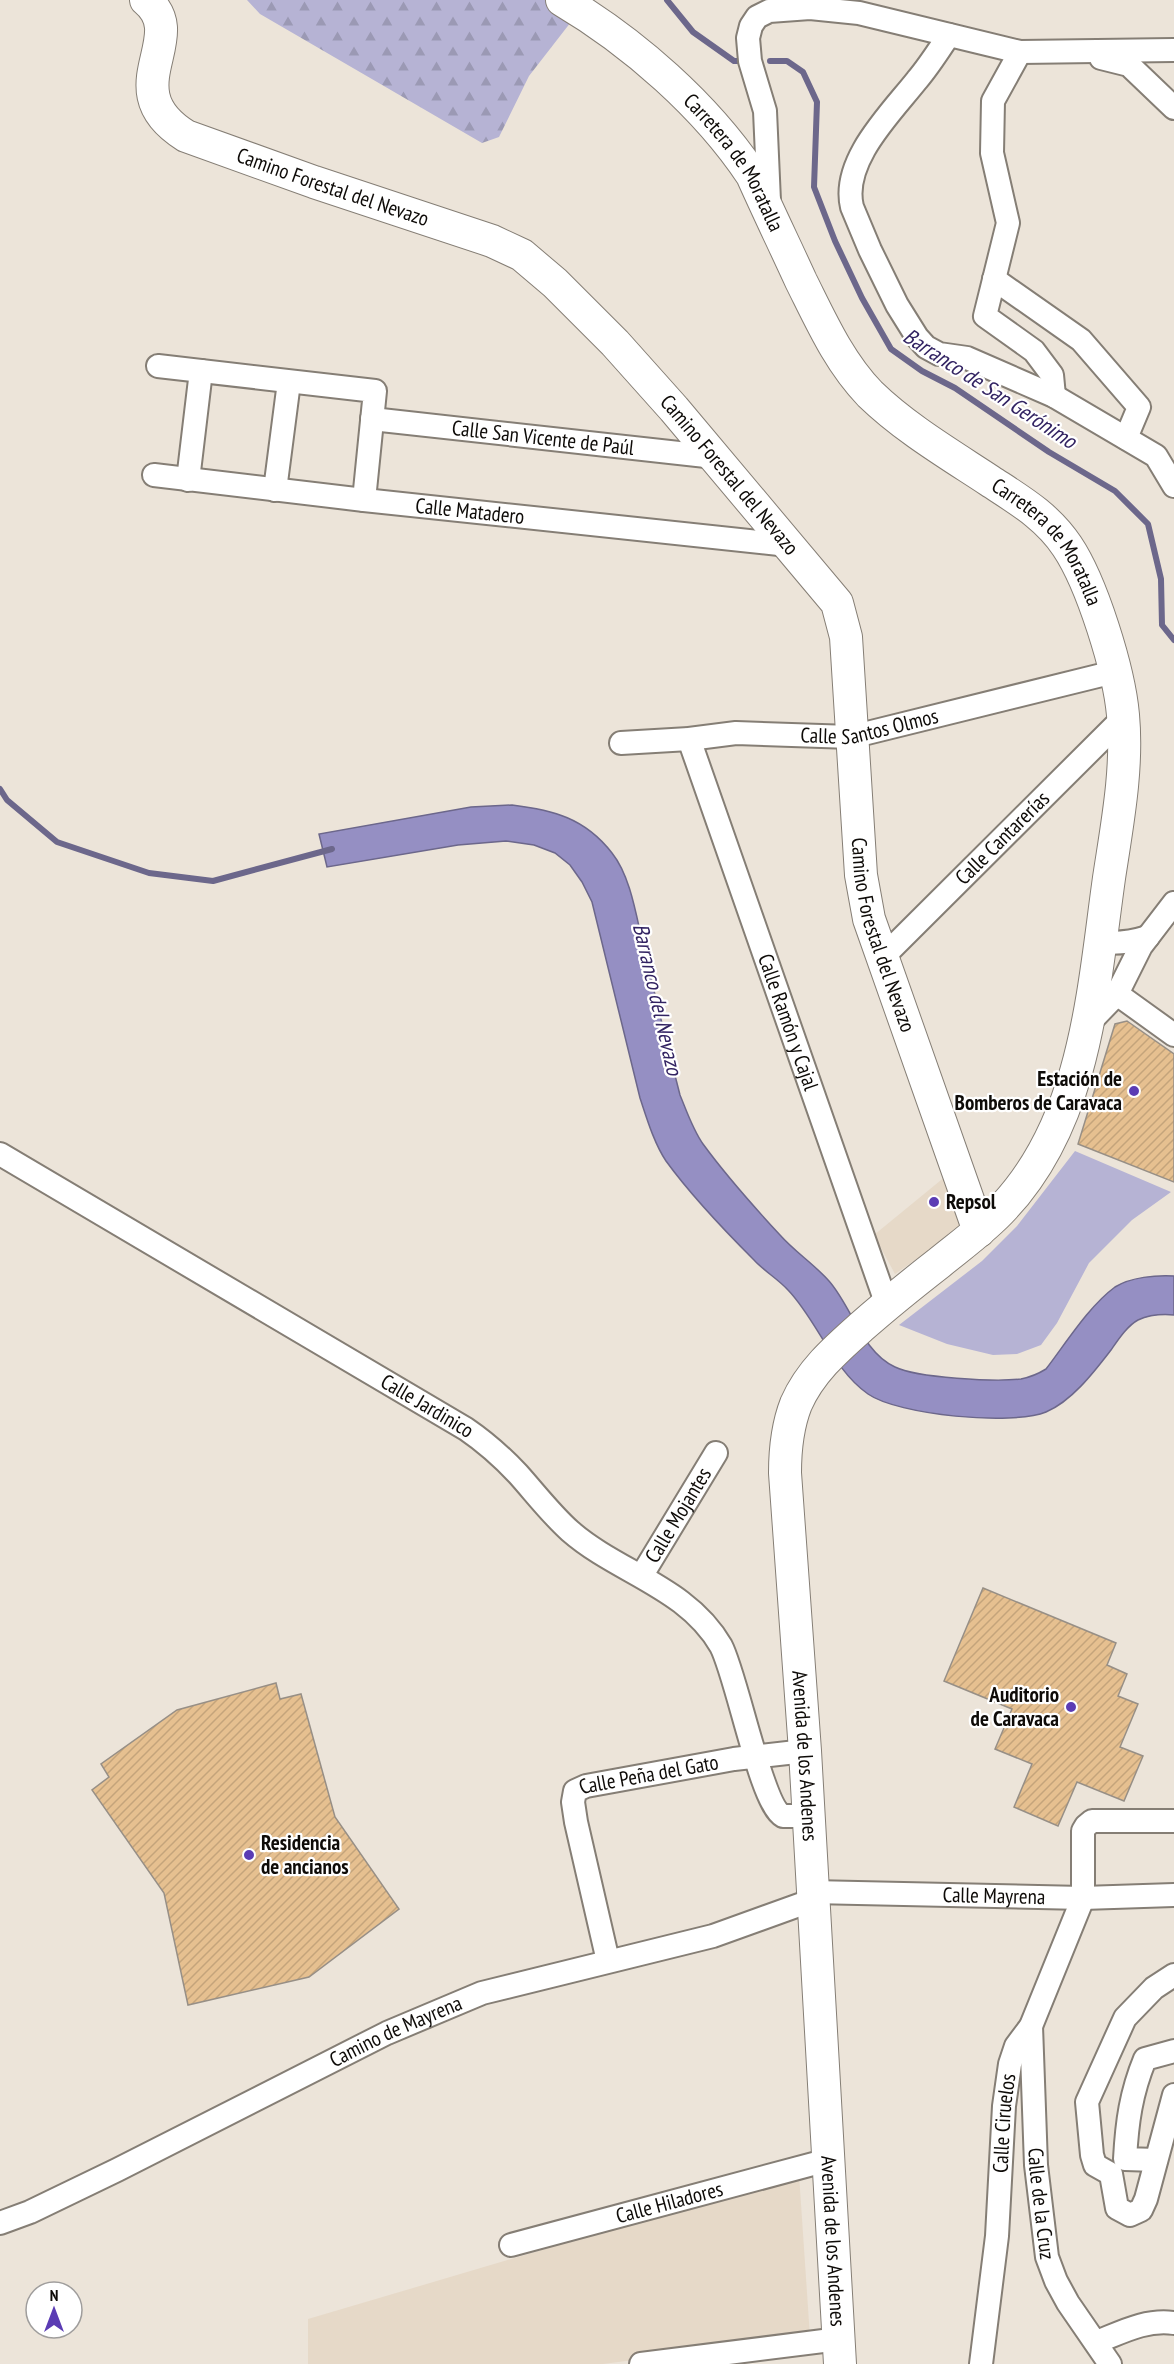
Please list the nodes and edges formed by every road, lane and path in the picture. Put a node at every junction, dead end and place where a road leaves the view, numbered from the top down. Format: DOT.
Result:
graph roads {
  1 [pos="146,0"];
  2 [pos="562,0"];
  3 [pos="949,35"];
  4 [pos="1174,50"];
  5 [pos="1076,51"];
  6 [pos="1020,52"];
  7 [pos="1174,108"];
  8 [pos="770,214"];
  9 [pos="994,279"];
  10 [pos="158,366"];
  11 [pos="201,371"];
  12 [pos="289,382"];
  13 [pos="1054,396"];
  14 [pos="372,419"];
  15 [pos="1126,438"];
  16 [pos="715,458"];
  17 [pos="154,475"];
  18 [pos="188,480"];
  19 [pos="1174,486"];
  20 [pos="275,490"];
  21 [pos="364,500"];
  22 [pos="788,545"];
  23 [pos="1114,672"];
  24 [pos="1123,718"];
  25 [pos="851,737"];
  26 [pos="690,739"];
  27 [pos="621,743"];
  28 [pos="1174,903"];
  29 [pos="1148,937"];
  30 [pos="1106,943"];
  31 [pos="882,958"];
  32 [pos="1130,969"];
  33 [pos="1106,986"];
  34 [pos="1174,1035"];
  35 [pos="0,1154"];
  36 [pos="979,1231"];
  37 [pos="880,1310"];
  38 [pos="716,1453"];
  39 [pos="642,1575"];
  40 [pos="805,1751"];
  41 [pos="756,1756"];
  42 [pos="808,1816"];
  43 [pos="1174,1821"];
  44 [pos="1174,1895"];
  45 [pos="813,1896"];
  46 [pos="1083,1898"];
  47 [pos="608,1961"];
  48 [pos="1174,1976"];
  49 [pos="1174,2051"];
  50 [pos="1022,2055"];
  51 [pos="1174,2095"];
  52 [pos="828,2160"];
  53 [pos="1156,2160"];
  54 [pos="0,2223"];
  55 [pos="511,2245"];
  56 [pos="1174,2323"];
  57 [pos="1097,2343"];
  58 [pos="840,2351"];
  59 [pos="641,2364"];
  60 [pos="981,2364"];
  61 [pos="1110,2364"];
  1 -- 16 [label="main road, Camino Forestal del Nevazo"];
  2 -- 8 [label="main road, Carretera de Moratalla"];
  3 -- 6 [label="street"];
  3 -- 8 [label="street"];
  3 -- 13 [label="street"];
  4 -- 5 [label="street"];
  5 -- 6 [label="street"];
  5 -- 7 [label="street"];
  6 -- 9 [label="street"];
  8 -- 23 [label="main road, Carretera de Moratalla"];
  9 -- 13 [label="street"];
  9 -- 15 [label="street"];
  10 -- 11 [label="street"];
  11 -- 12 [label="street"];
  11 -- 18 [label="street"];
  12 -- 14 [label="street"];
  12 -- 20 [label="street"];
  13 -- 15 [label="street"];
  14 -- 16 [label="street, Calle San Vicente de Paúl"];
  14 -- 21 [label="street"];
  15 -- 19 [label="street"];
  16 -- 22 [label="main road, Camino Forestal del Nevazo"];
  17 -- 18 [label="street, Calle Matadero"];
  18 -- 20 [label="street, Calle Matadero"];
  20 -- 21 [label="street, Calle Matadero"];
  21 -- 22 [label="street, Calle Matadero"];
  22 -- 25 [label="main road, Camino Forestal del Nevazo"];
  23 -- 24 [label="main road, Carretera de Moratalla"];
  23 -- 25 [label="street, Calle Santos Olmos"];
  24 -- 30 [label="main road, Carretera de Moratalla"];
  24 -- 31 [label="street, Calle Cantarerías"];
  25 -- 26 [label="street, Calle Santos Olmos"];
  25 -- 31 [label="main road, Camino Forestal del Nevazo"];
  26 -- 27 [label="street, Calle Santos Olmos"];
  26 -- 37 [label="street, Calle Ramón y Cajal"];
  28 -- 29 [label="street"];
  29 -- 30 [label="street"];
  29 -- 32 [label="street"];
  30 -- 32 [label="street"];
  30 -- 33 [label="main road, Carretera de Moratalla"];
  31 -- 36 [label="main road, Camino Forestal del Nevazo"];
  32 -- 33 [label="street"];
  33 -- 34 [label="street"];
  33 -- 36 [label="main road, Carretera de Moratalla"];
  35 -- 39 [label="street, Calle Jardinico"];
  36 -- 37 [label="main road, Avenida de los Andenes"];
  37 -- 40 [label="main road, Avenida de los Andenes"];
  38 -- 39 [label="street, Calle Mojantes"];
  39 -- 41 [label="street, Calle Jardinico"];
  40 -- 41 [label="street"];
  40 -- 42 [label="main road, Avenida de los Andenes"];
  41 -- 42 [label="street, Calle Jardinico"];
  41 -- 47 [label="street, Calle Peña del Gato"];
  42 -- 45 [label="main road, Avenida de los Andenes"];
  43 -- 46 [label="street"];
  44 -- 46 [label="street, Calle Mayrena"];
  45 -- 46 [label="street, Calle Mayrena"];
  45 -- 47 [label="street, Camino de Mayrena"];
  45 -- 52 [label="main road, Avenida de los Andenes"];
  46 -- 50 [label="street, Calle Ciruelos"];
  47 -- 54 [label="street, Camino de Mayrena"];
  48 -- 53 [label="street"];
  49 -- 53 [label="street"];
  50 -- 57 [label="street, Calle de la Cruz"];
  50 -- 60 [label="street, Calle Ciruelos"];
  51 -- 53 [label="street"];
  52 -- 55 [label="street, Calle Hiladores"];
  52 -- 58 [label="main road, Avenida de los Andenes"];
  56 -- 57 [label="street"];
  57 -- 61 [label="street, Calle de la Cruz"];
  58 -- 59 [label="street"];
}
